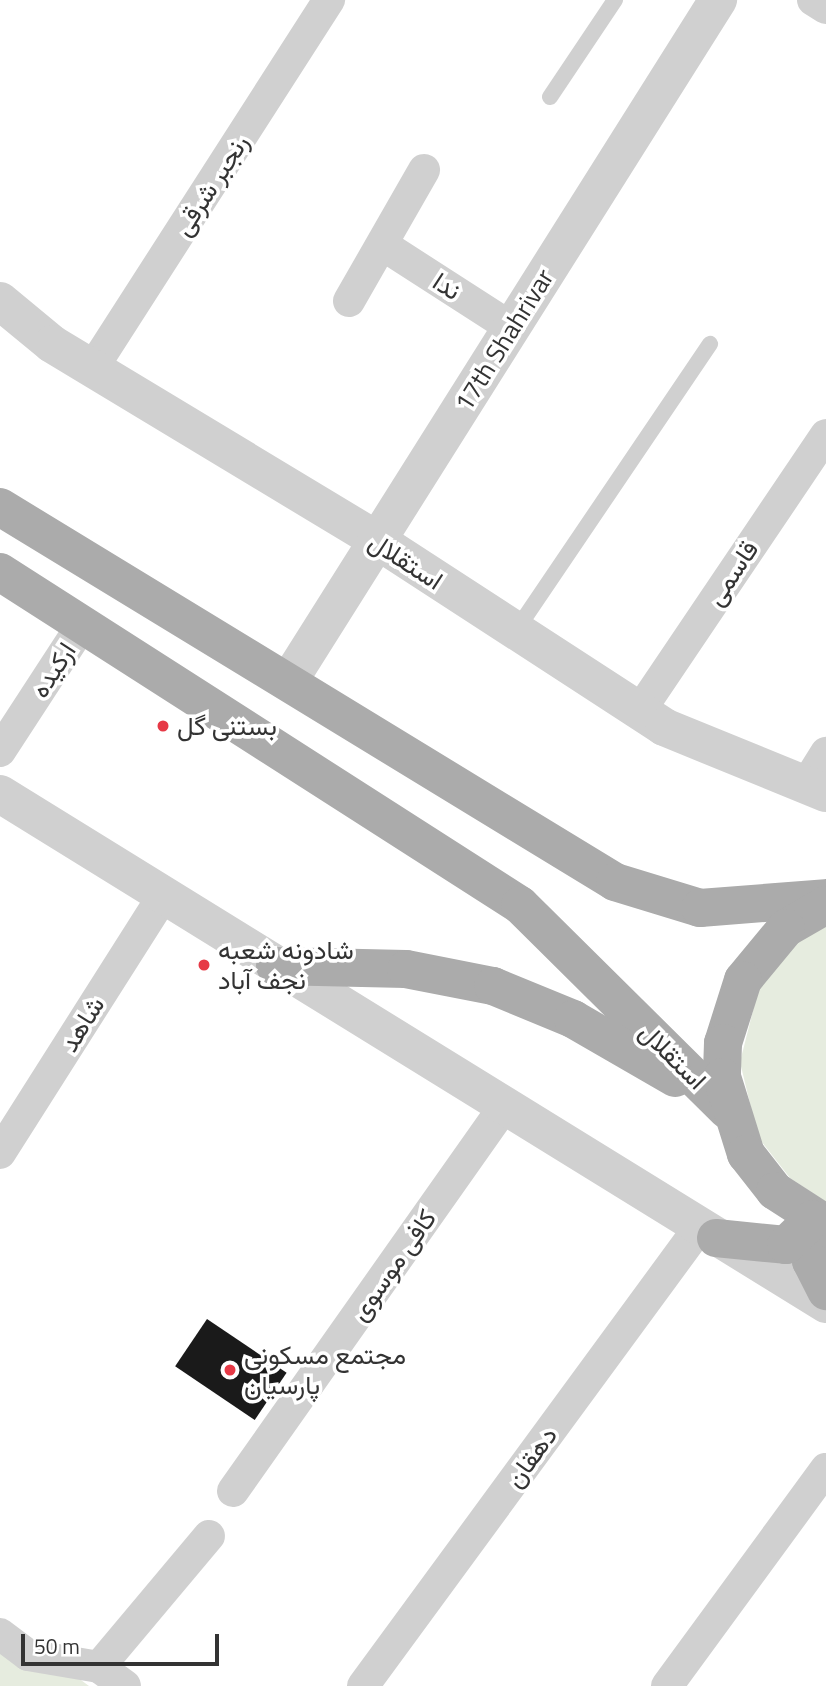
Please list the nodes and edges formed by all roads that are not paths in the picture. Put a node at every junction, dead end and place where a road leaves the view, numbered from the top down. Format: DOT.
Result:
graph roads {
  1 [pos="329,0"];
  2 [pos="615,0"];
  3 [pos="718,0"];
  4 [pos="813,0"];
  5 [pos="826,8"];
  6 [pos="550,97"];
  7 [pos="424,170"];
  8 [pos="383,245"];
  9 [pos="0,301"];
  10 [pos="349,301"];
  11 [pos="512,328"];
  12 [pos="710,344"];
  13 [pos="92,369"];
  14 [pos="826,435"];
  15 [pos="0,506"];
  16 [pos="378,541"];
  17 [pos="0,572"];
  18 [pos="82,625"];
  19 [pos="515,632"];
  20 [pos="290,679"];
  21 [pos="639,712"];
  22 [pos="0,751"];
  23 [pos="826,753"];
  24 [pos="816,789"];
  25 [pos="0,794"];
  26 [pos="163,896"];
  27 [pos="826,898"];
  28 [pos="826,905"];
  29 [pos="275,966"];
  30 [pos="503,1107"];
  31 [pos="727,1110"];
  32 [pos="0,1153"];
  33 [pos="820,1222"];
  34 [pos="708,1233"];
  35 [pos="826,1291"];
  36 [pos="826,1304"];
  37 [pos="826,1469"];
  38 [pos="233,1491"];
  39 [pos="209,1536"];
  40 [pos="0,1634"];
  41 [pos="99,1667"];
  42 [pos="125,1686"];
  43 [pos="363,1686"];
  44 [pos="667,1686"];
  1 -- 13 [label="street, رنجبر شرقی"];
  2 -- 6 [label="lane"];
  3 -- 11 [label="street, 17th Shahrivar"];
  4 -- 5 [label="street"];
  7 -- 8 [label="street"];
  8 -- 10 [label="street"];
  8 -- 11 [label="street, ندا"];
  9 -- 13 [label="street, استقلال"];
  11 -- 16 [label="street, 17th Shahrivar"];
  12 -- 19 [label="lane"];
  13 -- 16 [label="street, استقلال"];
  14 -- 21 [label="street, قاسمی"];
  15 -- 20 [label="main road"];
  16 -- 19 [label="street, استقلال"];
  16 -- 20 [label="street, 17th Shahrivar"];
  17 -- 18 [label="main road, استقلال"];
  18 -- 22 [label="street, ارکیده"];
  18 -- 31 [label="main road, استقلال"];
  19 -- 21 [label="street, استقلال"];
  20 -- 27 [label="main road"];
  21 -- 24 [label="street, استقلال"];
  23 -- 24 [label="street"];
  25 -- 26 [label="street"];
  26 -- 29 [label="street"];
  26 -- 32 [label="street, شاهد"];
  28 -- 31 [label="main road"];
  29 -- 30 [label="street"];
  29 -- 31 [label="main road"];
  30 -- 34 [label="street"];
  30 -- 38 [label="street, کافی موسوی"];
  31 -- 33 [label="main road"];
  33 -- 34 [label="main road"];
  33 -- 35 [label="main road"];
  34 -- 36 [label="street"];
  34 -- 43 [label="street, دهقان"];
  37 -- 44 [label="street"];
  39 -- 41 [label="street"];
  40 -- 41 [label="street"];
  41 -- 42 [label="street"];
}
